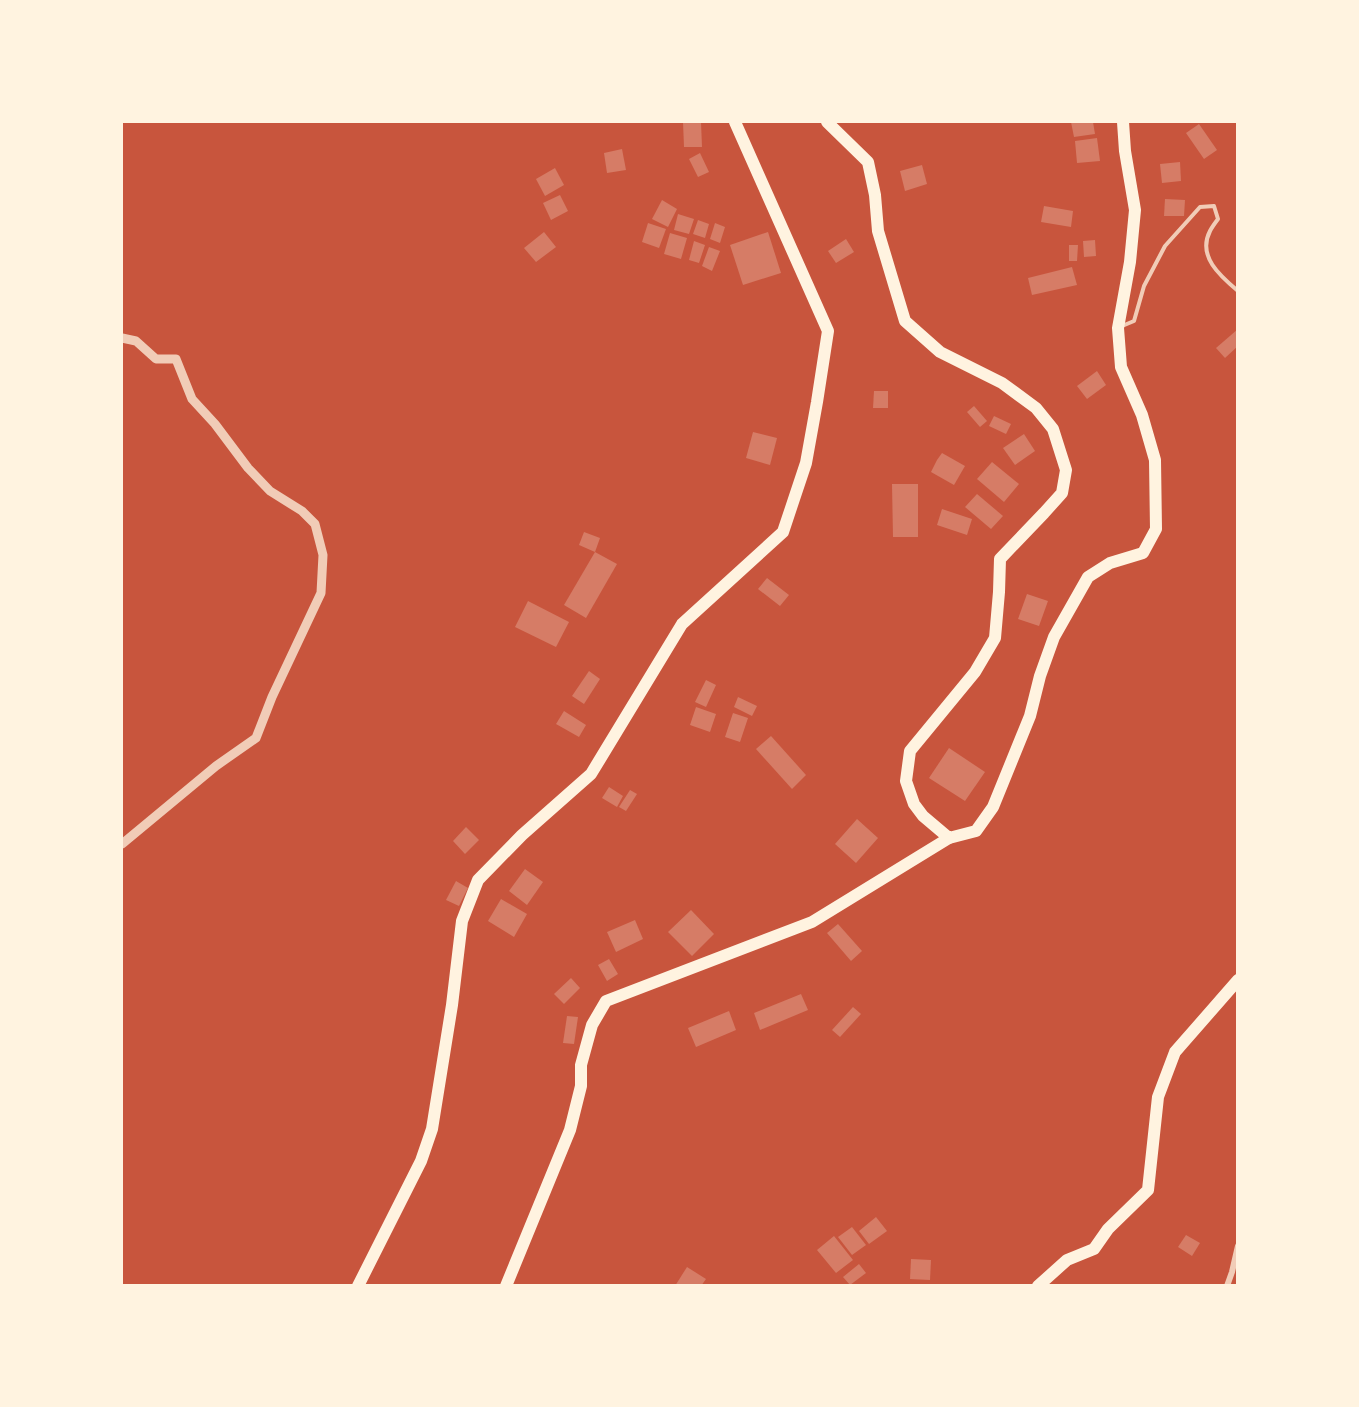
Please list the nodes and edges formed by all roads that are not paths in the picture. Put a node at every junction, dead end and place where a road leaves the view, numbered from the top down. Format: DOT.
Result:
graph roads {
  1 [pos="735,122"];
  2 [pos="827,122"];
  3 [pos="1123,122"];
  4 [pos="1238,291"];
  5 [pos="1118,328"];
  6 [pos="122,338"];
  7 [pos="949,838"];
  8 [pos="122,844"];
  9 [pos="1238,981"];
  10 [pos="1238,1246"];
  11 [pos="358,1286"];
  12 [pos="506,1286"];
  13 [pos="1038,1286"];
  14 [pos="1227,1286"];
  1 -- 11 [label="main road"];
  2 -- 7 [label="main road"];
  3 -- 5 [label="main road"];
  4 -- 5 [label="lane"];
  5 -- 7 [label="main road"];
  6 -- 8 [label="street"];
  7 -- 12 [label="main road"];
  9 -- 13 [label="main road"];
  10 -- 14 [label="street"];
}
